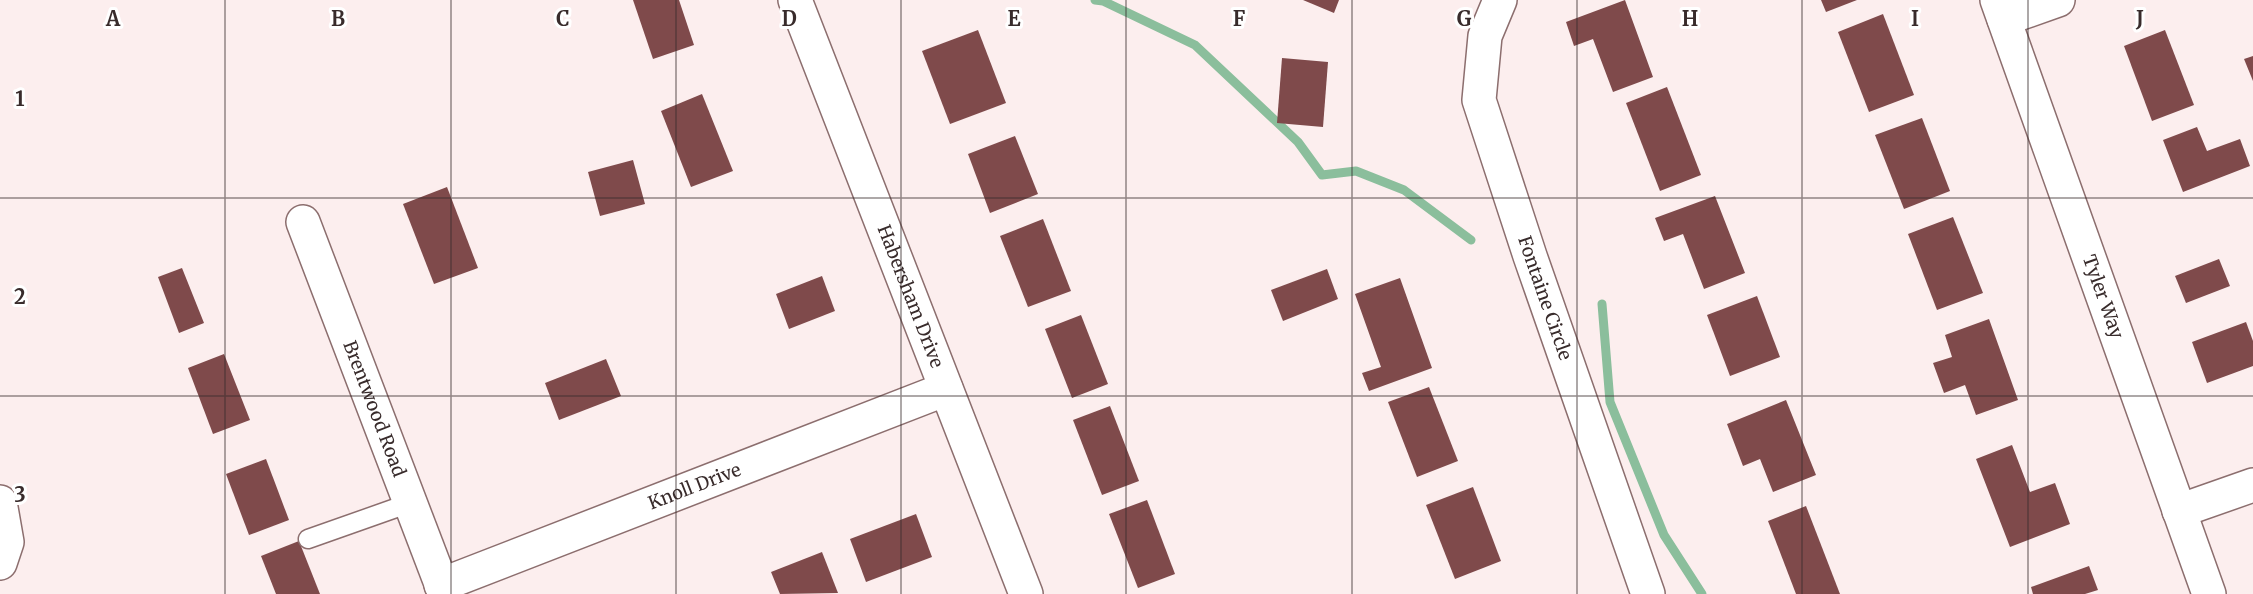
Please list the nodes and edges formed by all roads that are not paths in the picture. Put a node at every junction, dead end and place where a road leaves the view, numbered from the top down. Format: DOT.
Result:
graph roads {
  1 [pos="795,0"];
  2 [pos="1500,0"];
  3 [pos="2058,0"];
  4 [pos="2000,10"];
  5 [pos="303,222"];
  6 [pos="946,389"];
  7 [pos="2253,485"];
  8 [pos="0,502"];
  9 [pos="410,503"];
  10 [pos="2179,511"];
  11 [pos="308,539"];
  12 [pos="0,563"];
  13 [pos="443,589"];
  14 [pos="1026,594"];
  15 [pos="1648,594"];
  16 [pos="2210,594"];
  1 -- 6 [label="street, Habersham Drive"];
  2 -- 15 [label="street, Fontaine Circle"];
  3 -- 4 [label="street"];
  4 -- 10 [label="street, Tyler Way"];
  5 -- 9 [label="street, Brentwood Road"];
  6 -- 13 [label="street, Knoll Drive"];
  6 -- 14 [label="street, Habersham Drive"];
  7 -- 10 [label="street"];
  8 -- 12 [label="street"];
  9 -- 11 [label="lane"];
  9 -- 13 [label="street, Brentwood Road"];
  10 -- 16 [label="street, Tyler Way"];
}
